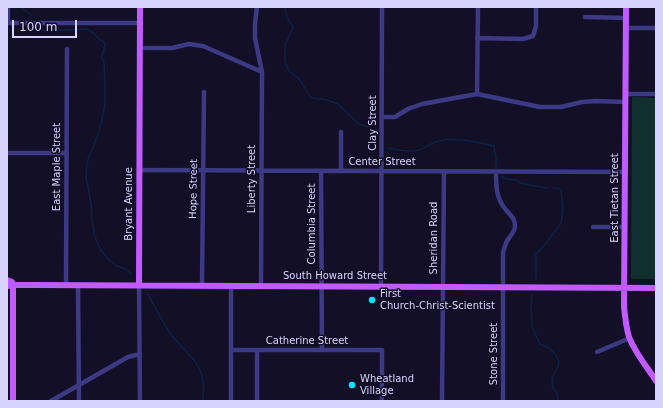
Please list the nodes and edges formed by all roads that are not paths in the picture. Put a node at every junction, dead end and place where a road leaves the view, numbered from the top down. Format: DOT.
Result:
graph roads {
  1 [pos="8,7"];
  2 [pos="140,7"];
  3 [pos="257,7"];
  4 [pos="382,7"];
  5 [pos="478,7"];
  6 [pos="536,7"];
  7 [pos="626,7"];
  8 [pos="585,17"];
  9 [pos="626,18"];
  10 [pos="7,23"];
  11 [pos="140,23"];
  12 [pos="626,28"];
  13 [pos="656,28"];
  14 [pos="478,38"];
  15 [pos="140,48"];
  16 [pos="67,49"];
  17 [pos="262,72"];
  18 [pos="204,92"];
  19 [pos="477,94"];
  20 [pos="626,94"];
  21 [pos="656,94"];
  22 [pos="626,102"];
  23 [pos="382,117"];
  24 [pos="341,132"];
  25 [pos="7,153"];
  26 [pos="66,153"];
  27 [pos="139,170"];
  28 [pos="203,170"];
  29 [pos="261,171"];
  30 [pos="321,171"];
  31 [pos="340,171"];
  32 [pos="382,171"];
  33 [pos="444,172"];
  34 [pos="496,172"];
  35 [pos="625,172"];
  36 [pos="592,227"];
  37 [pos="625,227"];
  38 [pos="7,280"];
  39 [pos="66,285"];
  40 [pos="78,285"];
  41 [pos="139,285"];
  42 [pos="10,286"];
  43 [pos="202,286"];
  44 [pos="231,286"];
  45 [pos="261,286"];
  46 [pos="322,286"];
  47 [pos="381,286"];
  48 [pos="443,287"];
  49 [pos="504,287"];
  50 [pos="624,288"];
  51 [pos="656,288"];
  52 [pos="630,338"];
  53 [pos="231,350"];
  54 [pos="257,350"];
  55 [pos="322,350"];
  56 [pos="597,352"];
  57 [pos="140,354"];
  58 [pos="656,381"];
  59 [pos="79,385"];
  60 [pos="10,392"];
  61 [pos="13,401"];
  62 [pos="51,401"];
  63 [pos="79,401"];
  64 [pos="140,401"];
  65 [pos="231,401"];
  66 [pos="257,401"];
  67 [pos="382,401"];
  68 [pos="442,401"];
  69 [pos="503,401"];
  1 -- 10 [label="street"];
  2 -- 11 [label="main road, Bryant Avenue"];
  3 -- 17 [label="street, Liberty Street"];
  4 -- 23 [label="street, Clay Street"];
  5 -- 14 [label="street"];
  6 -- 14 [label="street"];
  7 -- 9 [label="main road, East Tietan Street"];
  8 -- 9 [label="street"];
  9 -- 12 [label="main road, East Tietan Street"];
  10 -- 11 [label="street"];
  11 -- 15 [label="main road, Bryant Avenue"];
  12 -- 13 [label="street"];
  12 -- 20 [label="main road, East Tietan Street"];
  14 -- 19 [label="street"];
  15 -- 17 [label="street"];
  15 -- 27 [label="main road, Bryant Avenue"];
  16 -- 26 [label="street, East Maple Street"];
  17 -- 29 [label="street, Liberty Street"];
  18 -- 28 [label="street, Hope Street"];
  19 -- 22 [label="street"];
  19 -- 23 [label="street"];
  20 -- 21 [label="street"];
  20 -- 22 [label="main road, East Tietan Street"];
  22 -- 35 [label="main road, East Tietan Street"];
  23 -- 32 [label="street, Clay Street"];
  24 -- 31 [label="street"];
  25 -- 26 [label="street"];
  26 -- 39 [label="street, East Maple Street"];
  27 -- 28 [label="street, Center Street"];
  27 -- 41 [label="main road, Bryant Avenue"];
  28 -- 29 [label="street, Center Street"];
  28 -- 43 [label="street, Hope Street"];
  29 -- 30 [label="street, Center Street"];
  29 -- 45 [label="street, Liberty Street"];
  30 -- 31 [label="street, Center Street"];
  30 -- 46 [label="street, Columbia Street"];
  31 -- 32 [label="street, Center Street"];
  32 -- 33 [label="street, Center Street"];
  32 -- 47 [label="street, Clay Street"];
  33 -- 34 [label="street, Center Street"];
  33 -- 48 [label="street, Sheridan Road"];
  34 -- 35 [label="street, Center Street"];
  34 -- 49 [label="street, Stone Street"];
  35 -- 37 [label="main road, East Tietan Street"];
  36 -- 37 [label="street"];
  37 -- 50 [label="main road, East Tietan Street"];
  38 -- 42 [label="main road"];
  39 -- 40 [label="main road, South Howard Street"];
  39 -- 42 [label="main road, South Howard Street"];
  40 -- 41 [label="main road, South Howard Street"];
  40 -- 59 [label="street"];
  41 -- 43 [label="main road, South Howard Street"];
  41 -- 57 [label="street, Bryant Avenue"];
  42 -- 60 [label="main road"];
  43 -- 44 [label="main road, South Howard Street"];
  44 -- 45 [label="main road, South Howard Street"];
  44 -- 53 [label="street"];
  45 -- 46 [label="main road, South Howard Street"];
  46 -- 47 [label="main road, South Howard Street"];
  46 -- 55 [label="street, Columbia Street"];
  47 -- 48 [label="main road, South Howard Street"];
  48 -- 49 [label="main road, South Howard Street"];
  48 -- 68 [label="street, Sheridan Road"];
  49 -- 50 [label="main road, South Howard Street"];
  49 -- 69 [label="street, Stone Street"];
  50 -- 51 [label="main road, South Howard Street"];
  50 -- 52 [label="main road, East Tietan Street"];
  52 -- 56 [label="street"];
  52 -- 58 [label="main road, East Tietan Street"];
  53 -- 54 [label="street, Catherine Street"];
  53 -- 65 [label="street"];
  54 -- 55 [label="street, Catherine Street"];
  54 -- 66 [label="street"];
  55 -- 67 [label="street, Catherine Street"];
  57 -- 59 [label="street"];
  57 -- 64 [label="street, Bryant Avenue"];
  59 -- 62 [label="street"];
  59 -- 63 [label="street"];
  60 -- 61 [label="main road"];
}
